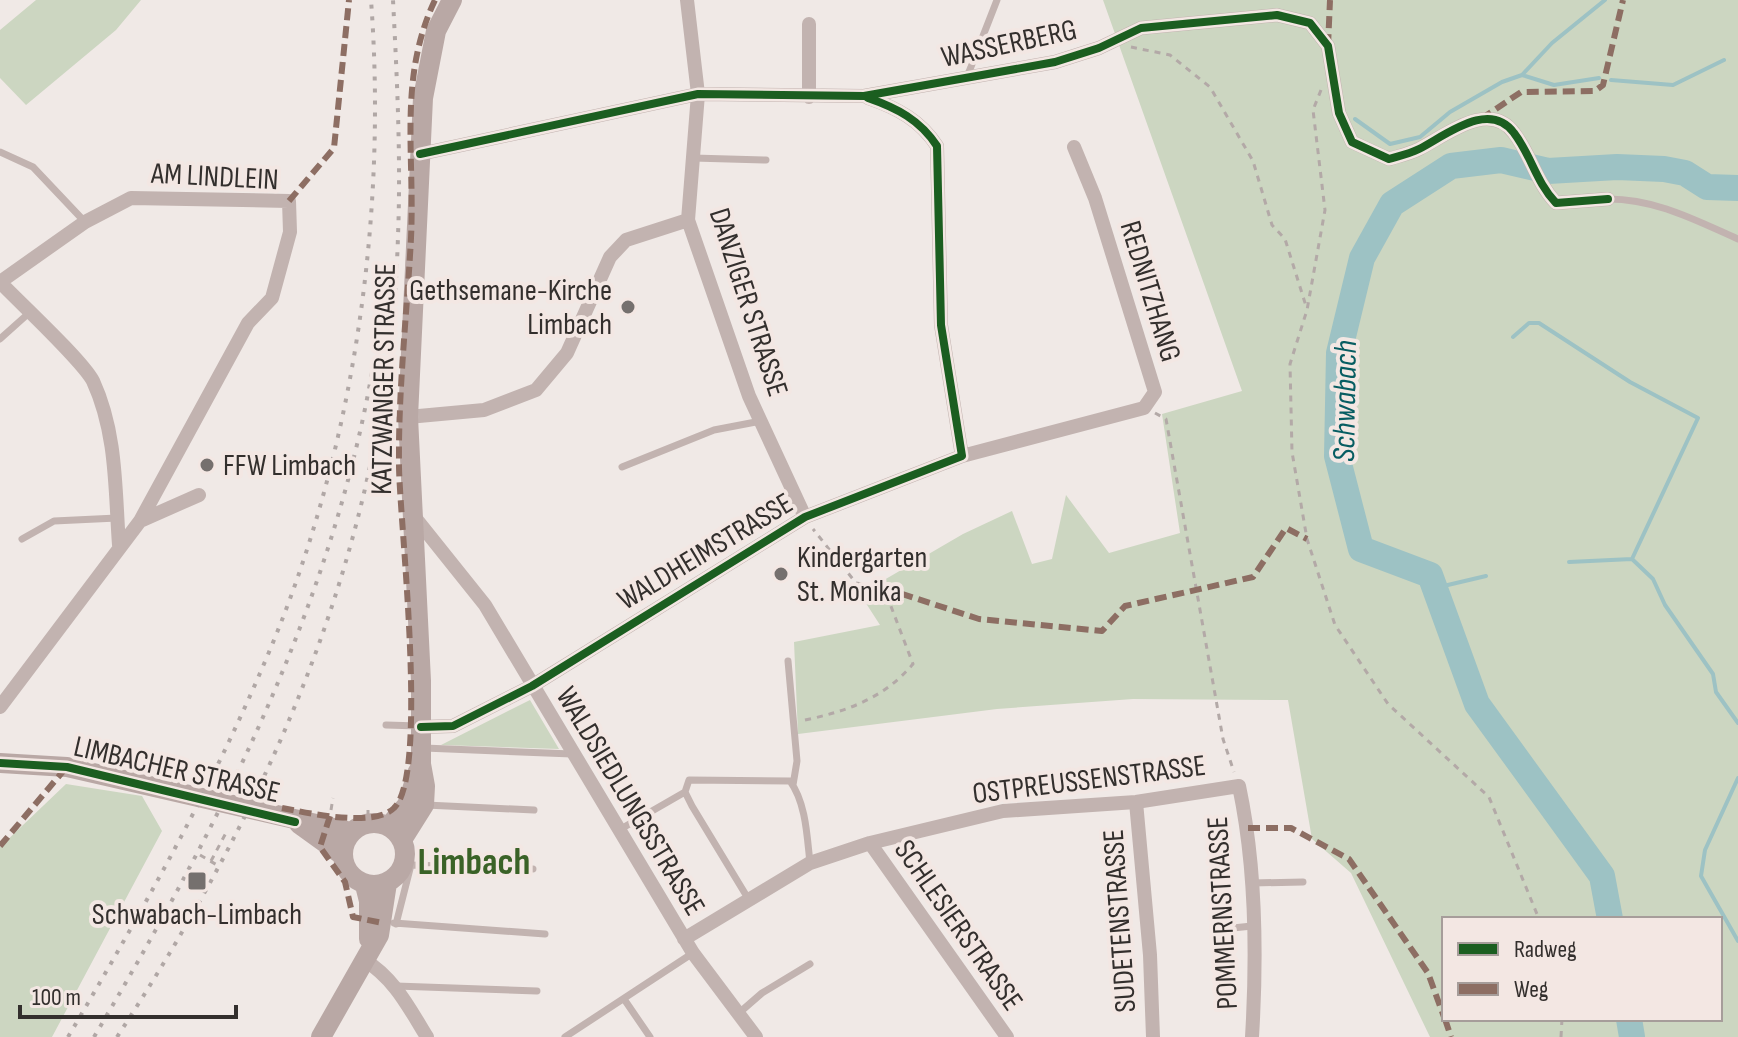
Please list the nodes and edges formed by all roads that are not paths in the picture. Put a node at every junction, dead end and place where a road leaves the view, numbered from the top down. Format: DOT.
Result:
graph roads {
  1 [pos="452,0"];
  2 [pos="687,0"];
  3 [pos="997,0"];
  4 [pos="809,24"];
  5 [pos="966,79"];
  6 [pos="698,94"];
  7 [pos="864,96"];
  8 [pos="809,97"];
  9 [pos="1074,147"];
  10 [pos="0,152"];
  11 [pos="420,154"];
  12 [pos="693,158"];
  13 [pos="766,160"];
  14 [pos="1608,199"];
  15 [pos="688,220"];
  16 [pos="85,222"];
  17 [pos="1738,239"];
  18 [pos="0,282"];
  19 [pos="29,313"];
  20 [pos="0,339"];
  21 [pos="408,417"];
  22 [pos="761,421"];
  23 [pos="962,456"];
  24 [pos="622,467"];
  25 [pos="199,495"];
  26 [pos="410,511"];
  27 [pos="117,518"];
  28 [pos="140,521"];
  29 [pos="809,523"];
  30 [pos="22,539"];
  31 [pos="119,545"];
  32 [pos="788,661"];
  33 [pos="532,686"];
  34 [pos="0,707"];
  35 [pos="386,725"];
  36 [pos="421,727"];
  37 [pos="574,754"];
  38 [pos="421,756"];
  39 [pos="0,763"];
  40 [pos="793,785"];
  41 [pos="1239,786"];
  42 [pos="685,792"];
  43 [pos="1136,802"];
  44 [pos="424,805"];
  45 [pos="534,810"];
  46 [pos="295,822"];
  47 [pos="619,830"];
  48 [pos="351,832"];
  49 [pos="396,833"];
  50 [pos="870,843"];
  51 [pos="342,855"];
  52 [pos="810,863"];
  53 [pos="533,869"];
  54 [pos="1303,882"];
  55 [pos="387,883"];
  56 [pos="1250,883"];
  57 [pos="365,885"];
  58 [pos="749,901"];
  59 [pos="390,923"];
  60 [pos="1252,926"];
  61 [pos="1223,929"];
  62 [pos="545,934"];
  63 [pos="684,939"];
  64 [pos="693,953"];
  65 [pos="366,955"];
  66 [pos="810,964"];
  67 [pos="396,986"];
  68 [pos="537,991"];
  69 [pos="624,999"];
  70 [pos="739,1013"];
  71 [pos="321,1037"];
  72 [pos="427,1037"];
  73 [pos="565,1037"];
  74 [pos="650,1037"];
  75 [pos="756,1037"];
  76 [pos="1007,1037"];
  77 [pos="1153,1037"];
  78 [pos="1252,1037"];
  1 -- 11 [label="main road, KATZWANGER STRASSE"];
  2 -- 6 [label="street, DANZIGER STRASSE"];
  3 -- 5 [label="lane"];
  4 -- 8 [label="street"];
  5 -- 7 [label="street, WASSERBERG"];
  5 -- 14 [label="street, WASSERBERG"];
  6 -- 8 [label="street, WASSERBERG"];
  6 -- 11 [label="street, WASSERBERG"];
  6 -- 12 [label="street, DANZIGER STRASSE"];
  7 -- 8 [label="street, WASSERBERG"];
  7 -- 23 [label="street"];
  9 -- 23 [label="street, REDNITZHANG"];
  10 -- 16 [label="lane"];
  11 -- 21 [label="main road, KATZWANGER STRASSE"];
  12 -- 13 [label="lane"];
  12 -- 15 [label="street, DANZIGER STRASSE"];
  14 -- 17 [label="lane"];
  15 -- 21 [label="street"];
  15 -- 22 [label="street, DANZIGER STRASSE"];
  16 -- 18 [label="street, AM LINDLEIN"];
  16 -- 28 [label="street, AM LINDLEIN"];
  18 -- 19 [label="street"];
  19 -- 20 [label="lane"];
  19 -- 27 [label="street"];
  21 -- 26 [label="main road, KATZWANGER STRASSE"];
  22 -- 24 [label="lane"];
  22 -- 29 [label="street, DANZIGER STRASSE"];
  23 -- 29 [label="street, WALDHEIMSTRASSE"];
  25 -- 28 [label="street"];
  26 -- 33 [label="street, WALDSIEDLUNGSSTRASSE"];
  26 -- 36 [label="main road, KATZWANGER STRASSE"];
  27 -- 30 [label="lane"];
  27 -- 31 [label="street"];
  28 -- 31 [label="street"];
  29 -- 33 [label="street, WALDHEIMSTRASSE"];
  31 -- 34 [label="street"];
  32 -- 40 [label="lane"];
  33 -- 36 [label="street, WALDHEIMSTRASSE"];
  33 -- 37 [label="street, WALDSIEDLUNGSSTRASSE"];
  35 -- 36 [label="lane"];
  36 -- 38 [label="main road, KATZWANGER STRASSE"];
  37 -- 38 [label="lane"];
  37 -- 47 [label="street, WALDSIEDLUNGSSTRASSE"];
  38 -- 44 [label="main road, KATZWANGER STRASSE"];
  38 -- 49 [label="main road, KATZWANGER STRASSE"];
  39 -- 46 [label="main road, LIMBACHER STRASSE"];
  40 -- 42 [label="lane"];
  40 -- 52 [label="lane"];
  41 -- 43 [label="street, OSTPREUSSENSTRASSE"];
  41 -- 56 [label="street, POMMERNSTRASSE"];
  42 -- 47 [label="lane"];
  42 -- 58 [label="lane"];
  43 -- 50 [label="street, OSTPREUSSENSTRASSE"];
  43 -- 77 [label="street, SUDETENSTRASSE"];
  44 -- 45 [label="lane"];
  44 -- 49 [label="main road"];
  46 -- 48 [label="main road, LIMBACHER STRASSE"];
  46 -- 51 [label="main road, LIMBACHER STRASSE"];
  47 -- 63 [label="street, WALDSIEDLUNGSSTRASSE"];
  48 -- 49 [label="main road"];
  48 -- 51 [label="main road"];
  49 -- 55 [label="main road"];
  50 -- 52 [label="street, OSTPREUSSENSTRASSE"];
  50 -- 76 [label="street, SCHLESIERSTRASSE"];
  51 -- 57 [label="main road"];
  52 -- 58 [label="street, OSTPREUSSENSTRASSE"];
  53 -- 59 [label="lane"];
  54 -- 56 [label="lane"];
  55 -- 57 [label="main road"];
  55 -- 59 [label="main road"];
  56 -- 60 [label="street, POMMERNSTRASSE"];
  57 -- 65 [label="main road"];
  58 -- 63 [label="street, OSTPREUSSENSTRASSE"];
  59 -- 62 [label="lane"];
  59 -- 65 [label="main road"];
  60 -- 61 [label="lane"];
  60 -- 78 [label="street, POMMERNSTRASSE"];
  63 -- 64 [label="street, WALDSIEDLUNGSSTRASSE"];
  64 -- 69 [label="lane"];
  64 -- 70 [label="street, WALDSIEDLUNGSSTRASSE"];
  65 -- 67 [label="street"];
  65 -- 71 [label="main road"];
  66 -- 70 [label="lane"];
  67 -- 68 [label="lane"];
  67 -- 72 [label="street"];
  69 -- 73 [label="lane"];
  69 -- 74 [label="lane"];
  70 -- 75 [label="street, WALDSIEDLUNGSSTRASSE"];
}
